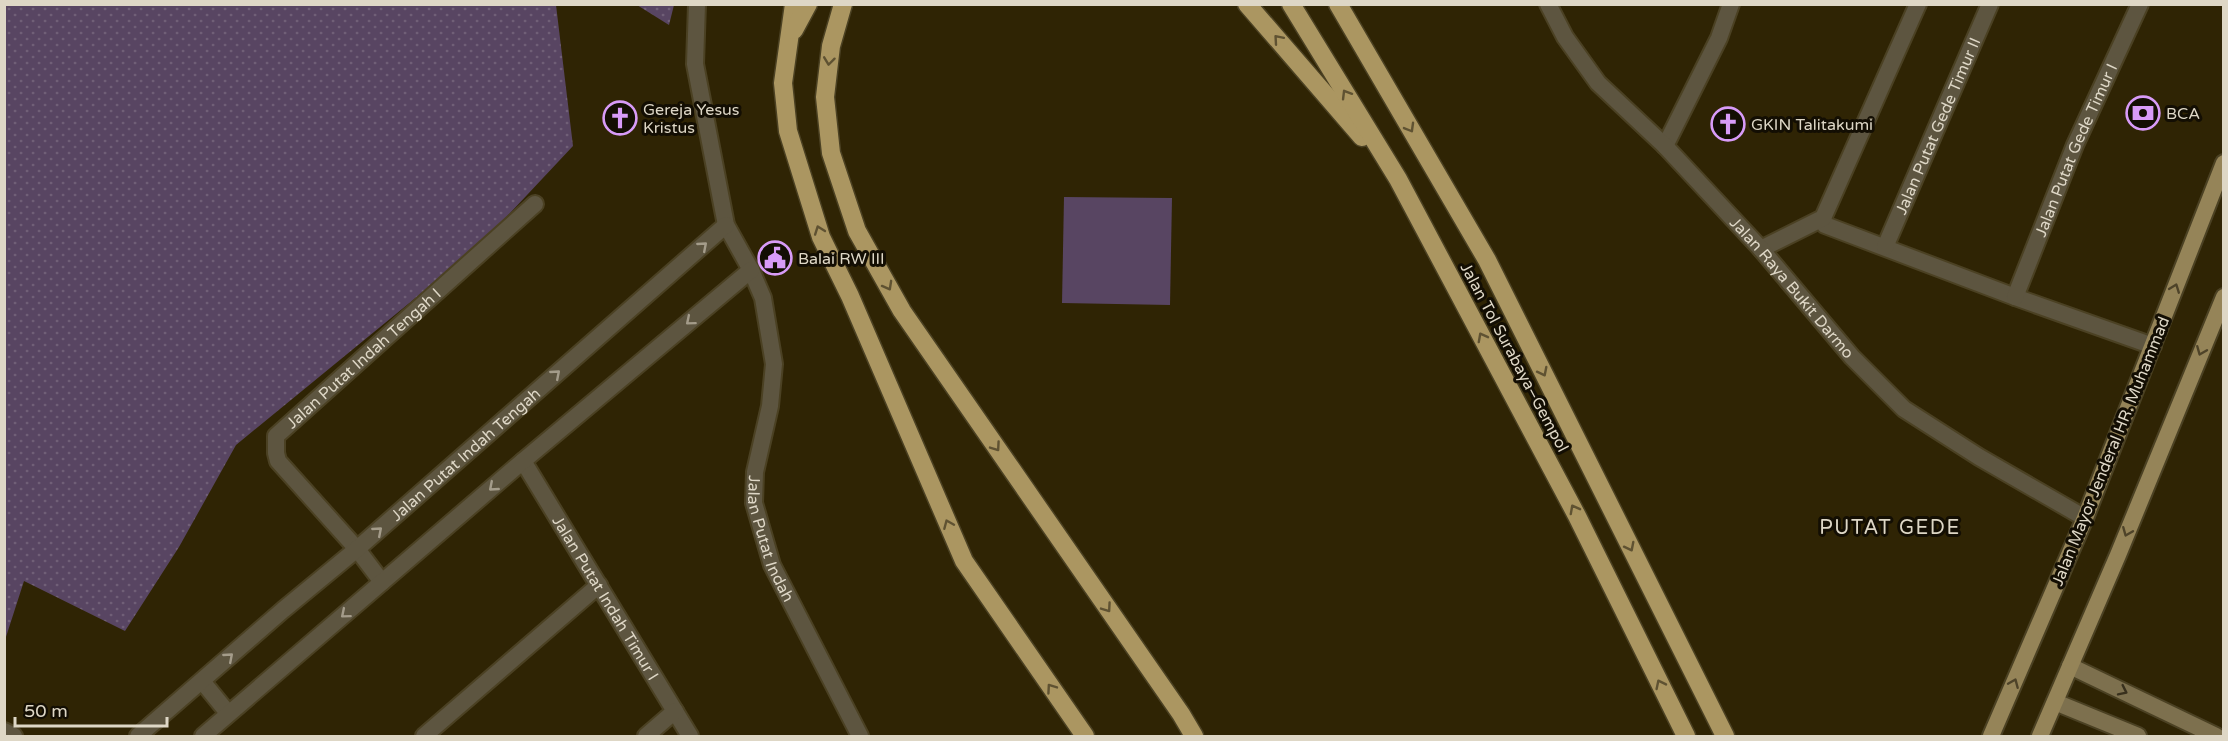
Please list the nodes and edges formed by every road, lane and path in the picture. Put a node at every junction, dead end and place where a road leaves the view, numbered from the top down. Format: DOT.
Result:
graph roads {
  1 [pos="697,4"];
  2 [pos="794,4"];
  3 [pos="808,4"];
  4 [pos="843,4"];
  5 [pos="1247,4"];
  6 [pos="1291,4"];
  7 [pos="1338,4"];
  8 [pos="1548,4"];
  9 [pos="1731,4"];
  10 [pos="1918,4"];
  11 [pos="1990,4"];
  12 [pos="2140,4"];
  13 [pos="791,37"];
  14 [pos="1665,146"];
  15 [pos="2223,163"];
  16 [pos="1398,179"];
  17 [pos="535,204"];
  18 [pos="1822,218"];
  19 [pos="726,225"];
  20 [pos="1885,247"];
  21 [pos="1761,249"];
  22 [pos="751,270"];
  23 [pos="2015,297"];
  24 [pos="2223,297"];
  25 [pos="2153,346"];
  26 [pos="523,461"];
  27 [pos="2085,518"];
  28 [pos="357,549"];
  29 [pos="382,582"];
  30 [pos="600,585"];
  31 [pos="2070,666"];
  32 [pos="202,681"];
  33 [pos="2055,702"];
  34 [pos="675,711"];
  35 [pos="228,713"];
  36 [pos="4,731"];
  37 [pos="14,736"];
  38 [pos="138,736"];
  39 [pos="203,736"];
  40 [pos="424,736"];
  41 [pos="646,736"];
  42 [pos="690,736"];
  43 [pos="860,736"];
  44 [pos="1084,736"];
  45 [pos="1194,736"];
  46 [pos="1686,736"];
  47 [pos="1725,736"];
  48 [pos="1991,736"];
  49 [pos="2040,736"];
  50 [pos="2138,736"];
  51 [pos="2216,736"];
  1 -- 19 [label="street, Jalan Putat Indah"];
  2 -- 13 [label="highway"];
  3 -- 13 [label="highway"];
  4 -- 45 [label="highway, one-way"];
  16 -- 5 [label="highway, one-way"];
  16 -- 6 [label="highway, Jalan Tol Surabaya–Gempol, one-way"];
  7 -- 47 [label="highway, Jalan Tol Surabaya–Gempol, one-way"];
  8 -- 14 [label="street, Jalan Raya Bukit Darmo"];
  9 -- 14 [label="street"];
  10 -- 18 [label="street"];
  11 -- 20 [label="street, Jalan Putat Gede Timur II"];
  12 -- 23 [label="street, Jalan Putat Gede Timur I"];
  44 -- 13 [label="highway, one-way"];
  14 -- 21 [label="street, Jalan Raya Bukit Darmo"];
  25 -- 15 [label="main road, Jalan Mayor Jenderal HR. Muhammad, one-way"];
  46 -- 16 [label="highway, Jalan Tol Surabaya–Gempol, one-way"];
  17 -- 28 [label="street, Jalan Putat Indah Tengah I"];
  18 -- 20 [label="street"];
  18 -- 21 [label="street"];
  19 -- 22 [label="street, Jalan Putat Indah"];
  28 -- 19 [label="street, Jalan Putat Indah Tengah, one-way"];
  20 -- 23 [label="street"];
  21 -- 27 [label="street, Jalan Raya Bukit Darmo"];
  22 -- 26 [label="street, one-way"];
  22 -- 43 [label="street, Jalan Putat Indah"];
  23 -- 25 [label="street"];
  24 -- 31 [label="main road, one-way"];
  25 -- 27 [label="main road, Jalan Mayor Jenderal HR. Muhammad"];
  26 -- 29 [label="street, one-way"];
  26 -- 30 [label="street, Jalan Putat Indah Timur I"];
  48 -- 27 [label="main road, Jalan Mayor Jenderal HR. Muhammad, one-way"];
  28 -- 29 [label="street, Jalan Putat Indah Tengah I"];
  32 -- 28 [label="street, Jalan Putat Indah Tengah, one-way"];
  29 -- 35 [label="street, one-way"];
  30 -- 34 [label="street, Jalan Putat Indah Timur I"];
  30 -- 40 [label="street"];
  31 -- 33 [label="main road"];
  31 -- 51 [label="main road, one-way"];
  32 -- 35 [label="street"];
  32 -- 38 [label="street, Jalan Putat Indah Tengah"];
  33 -- 49 [label="main road"];
  33 -- 50 [label="main road"];
  34 -- 41 [label="street"];
  34 -- 42 [label="street, Jalan Putat Indah Timur I"];
  35 -- 39 [label="street"];
  36 -- 37 [label="street"];
}
